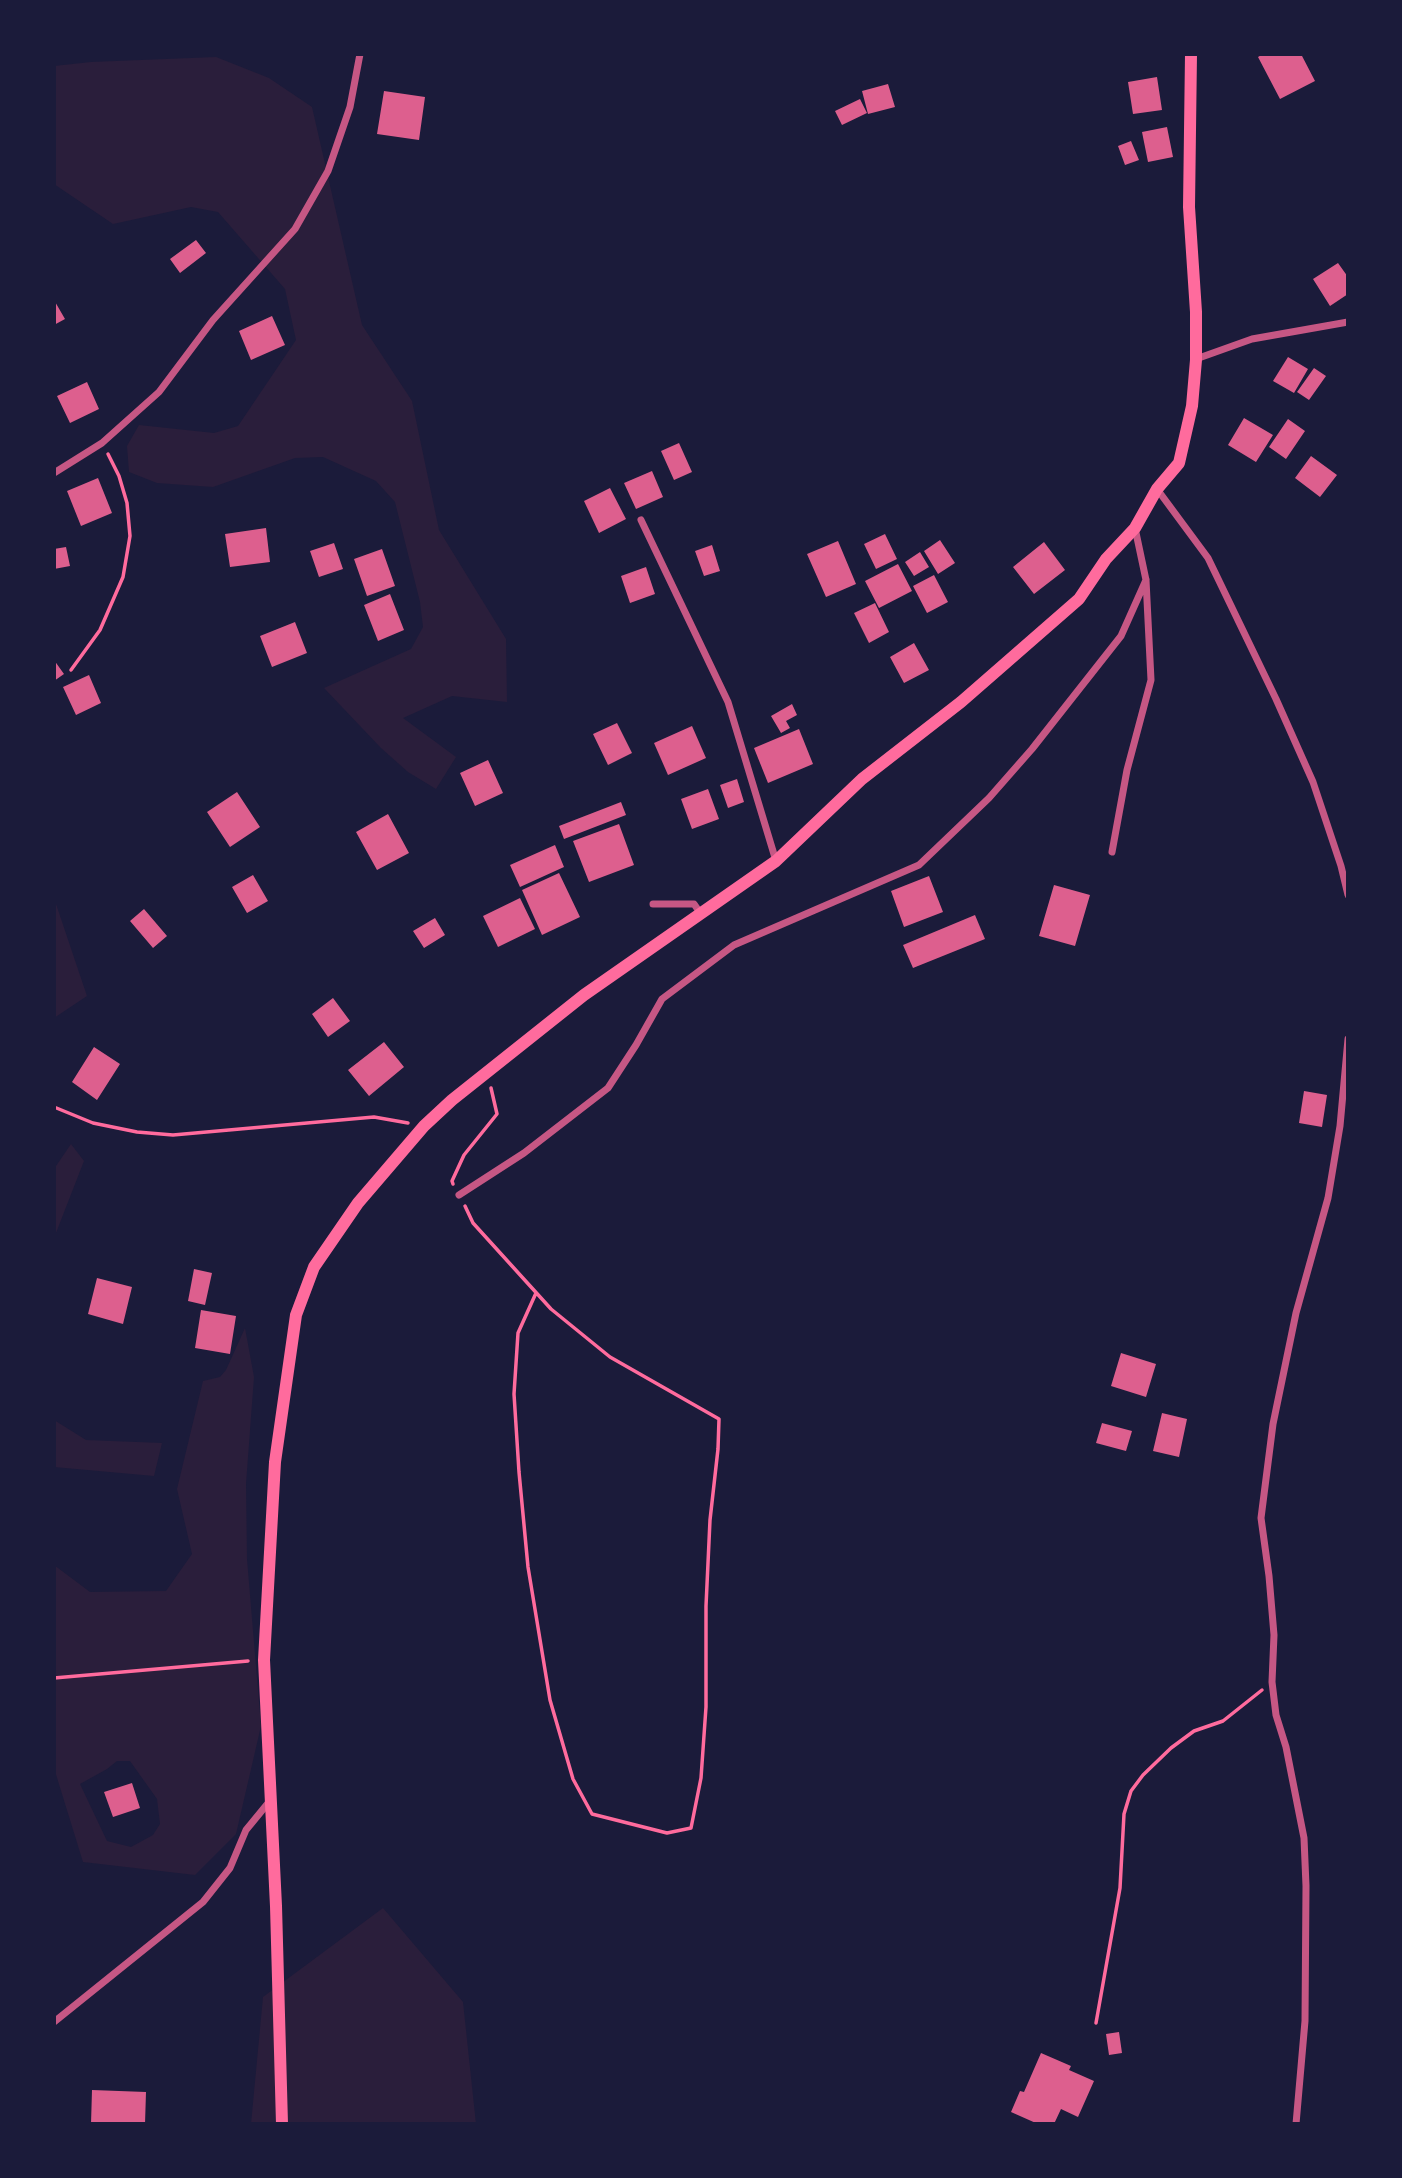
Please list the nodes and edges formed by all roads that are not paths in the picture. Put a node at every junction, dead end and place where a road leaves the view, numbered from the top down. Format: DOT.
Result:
graph roads {
  1 [pos="360,54"];
  2 [pos="1191,54"];
  3 [pos="1348,322"];
  4 [pos="1196,359"];
  5 [pos="54,473"];
  6 [pos="1157,489"];
  7 [pos="641,520"];
  8 [pos="1135,528"];
  9 [pos="1146,580"];
  10 [pos="1112,852"];
  11 [pos="776,861"];
  12 [pos="1348,895"];
  13 [pos="653,904"];
  14 [pos="701,915"];
  15 [pos="1348,1039"];
  16 [pos="459,1195"];
  17 [pos="272,1799"];
  18 [pos="54,2022"];
  19 [pos="282,2124"];
  20 [pos="1296,2124"];
  1 -- 5 [label="street"];
  2 -- 4 [label="main road"];
  3 -- 4 [label="street"];
  4 -- 6 [label="main road"];
  6 -- 8 [label="main road"];
  6 -- 12 [label="street"];
  7 -- 11 [label="street"];
  8 -- 9 [label="street"];
  8 -- 11 [label="main road"];
  9 -- 10 [label="street"];
  9 -- 16 [label="street"];
  11 -- 14 [label="main road"];
  13 -- 14 [label="street"];
  14 -- 17 [label="main road"];
  15 -- 20 [label="street"];
  17 -- 18 [label="street"];
  17 -- 19 [label="main road"];
}
